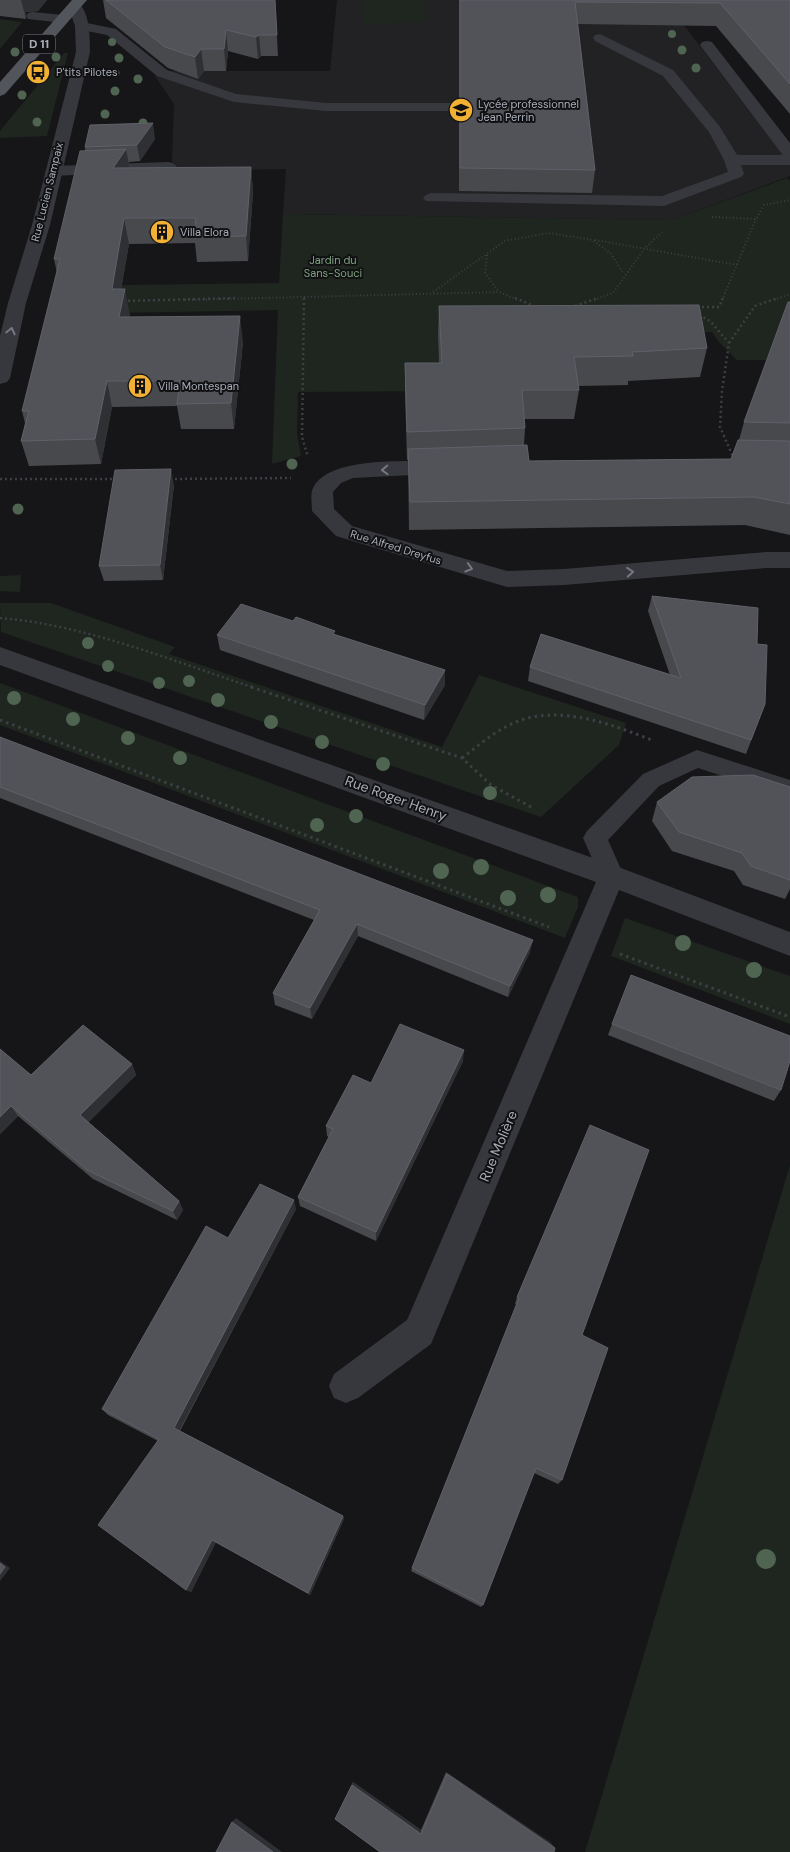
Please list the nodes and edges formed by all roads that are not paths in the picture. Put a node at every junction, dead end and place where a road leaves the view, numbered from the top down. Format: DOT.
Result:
graph roads {
  1 [pos="78,3"];
  2 [pos="33,16"];
  3 [pos="63,19"];
  4 [pos="82,26"];
  5 [pos="600,38"];
  6 [pos="707,45"];
  7 [pos="0,90"];
  8 [pos="448,108"];
  9 [pos="790,154"];
  10 [pos="732,160"];
  11 [pos="790,160"];
  12 [pos="170,167"];
  13 [pos="53,171"];
  14 [pos="431,198"];
  15 [pos="0,378"];
  16 [pos="469,467"];
  17 [pos="790,560"];
  18 [pos="0,656"];
  19 [pos="790,789"];
  20 [pos="612,876"];
  21 [pos="790,944"];
  22 [pos="346,1386"];
  1 -- 3 [label="main road, D 11"];
  1 -- 4 [label="street, Rue Lucien Sampaix"];
  2 -- 3 [label="lane"];
  3 -- 7 [label="main road, D 11"];
  4 -- 8 [label="lane"];
  4 -- 13 [label="street, Rue Lucien Sampaix"];
  5 -- 10 [label="lane"];
  6 -- 9 [label="street"];
  10 -- 11 [label="lane"];
  10 -- 14 [label="lane"];
  12 -- 13 [label="lane"];
  15 -- 13 [label="street, Rue Lucien Sampaix, one-way"];
  16 -- 17 [label="street, Rue Alfred Dreyfus, one-way"];
  18 -- 20 [label="street, Rue Roger Henry"];
  19 -- 20 [label="lane"];
  20 -- 21 [label="street, Rue Roger Henry"];
  20 -- 22 [label="street, Rue Molière"];
}
